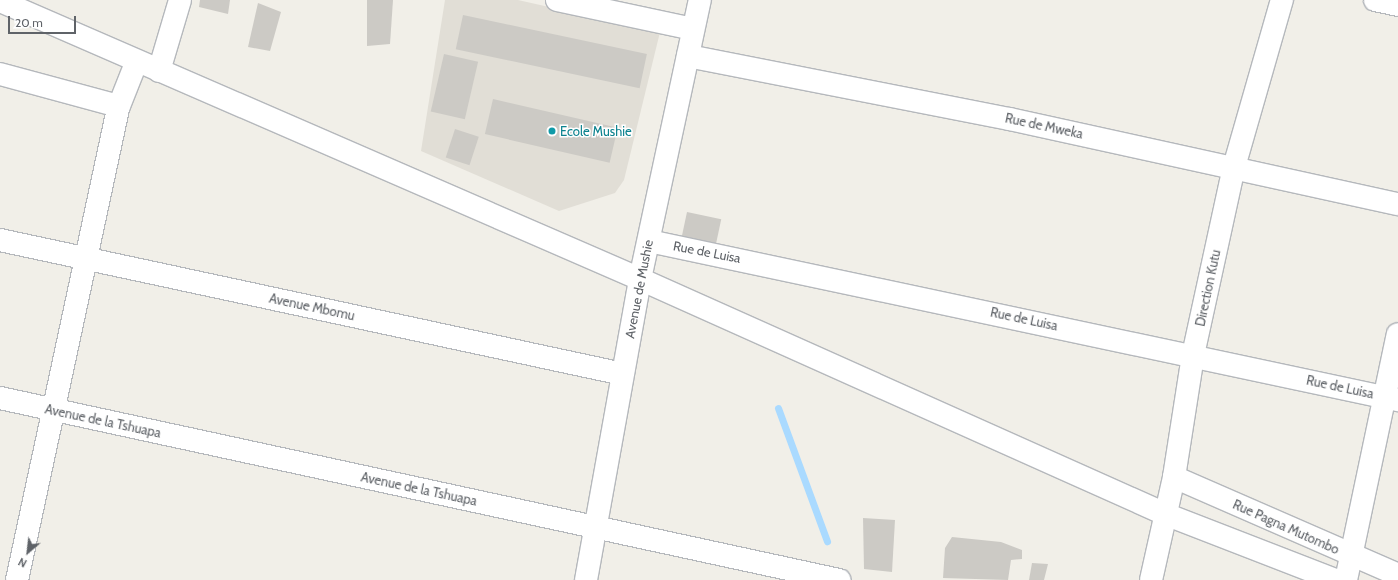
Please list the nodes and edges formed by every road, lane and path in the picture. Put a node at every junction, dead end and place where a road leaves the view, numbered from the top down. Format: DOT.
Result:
graph roads {
  1 [pos="180,0"];
  2 [pos="557,0"];
  3 [pos="700,0"];
  4 [pos="1282,0"];
  5 [pos="1375,0"];
  6 [pos="0,1"];
  7 [pos="1398,5"];
  8 [pos="693,29"];
  9 [pos="688,56"];
  10 [pos="136,63"];
  11 [pos="158,71"];
  12 [pos="0,74"];
  13 [pos="119,106"];
  14 [pos="1234,167"];
  15 [pos="1398,204"];
  16 [pos="0,240"];
  17 [pos="649,241"];
  18 [pos="85,258"];
  19 [pos="640,279"];
  20 [pos="1398,334"];
  21 [pos="1193,355"];
  22 [pos="623,374"];
  23 [pos="0,398"];
  24 [pos="1391,398"];
  25 [pos="54,410"];
  26 [pos="1174,477"];
  27 [pos="1165,514"];
  28 [pos="596,527"];
  29 [pos="1351,557"];
  30 [pos="1398,575"];
  31 [pos="18,580"];
  32 [pos="586,580"];
  33 [pos="839,580"];
  34 [pos="1152,580"];
  35 [pos="1335,580"];
  36 [pos="1346,580"];
  1 -- 11 [label="street"];
  2 -- 8 [label="street"];
  3 -- 8 [label="street, Avenue de Mushie"];
  4 -- 14 [label="street, Direction Kutu"];
  5 -- 7 [label="street"];
  6 -- 10 [label="street"];
  8 -- 9 [label="street, Avenue de Mushie"];
  9 -- 14 [label="street, Rue de Mweka"];
  9 -- 17 [label="street, Avenue de Mushie"];
  10 -- 11 [label="street"];
  10 -- 13 [label="street"];
  11 -- 19 [label="street"];
  12 -- 13 [label="street"];
  13 -- 18 [label="street"];
  14 -- 15 [label="street, Rue de Mweka"];
  14 -- 21 [label="street, Direction Kutu"];
  16 -- 18 [label="street, Avenue Mbomu"];
  17 -- 19 [label="street, Avenue de Mushie"];
  17 -- 21 [label="street, Rue de Luisa"];
  18 -- 22 [label="street, Avenue Mbomu"];
  18 -- 25 [label="street"];
  19 -- 22 [label="street, Avenue de Mushie"];
  19 -- 27 [label="street"];
  20 -- 24 [label="street"];
  21 -- 24 [label="street, Rue de Luisa"];
  21 -- 26 [label="street, Direction Kutu"];
  22 -- 28 [label="street, Avenue de Mushie"];
  23 -- 25 [label="street, Avenue de la Tshuapa"];
  24 -- 29 [label="street"];
  25 -- 28 [label="street, Avenue de la Tshuapa"];
  25 -- 31 [label="street"];
  26 -- 27 [label="street, Direction Kutu"];
  26 -- 29 [label="street, Rue Pagna Mutombo"];
  27 -- 34 [label="street, Direction Kutu"];
  27 -- 35 [label="street"];
  28 -- 32 [label="street, Avenue de Mushie"];
  28 -- 33 [label="street, Avenue de la Tshuapa"];
  29 -- 30 [label="street, Rue Pagna Mutombo"];
  29 -- 36 [label="street"];
}
